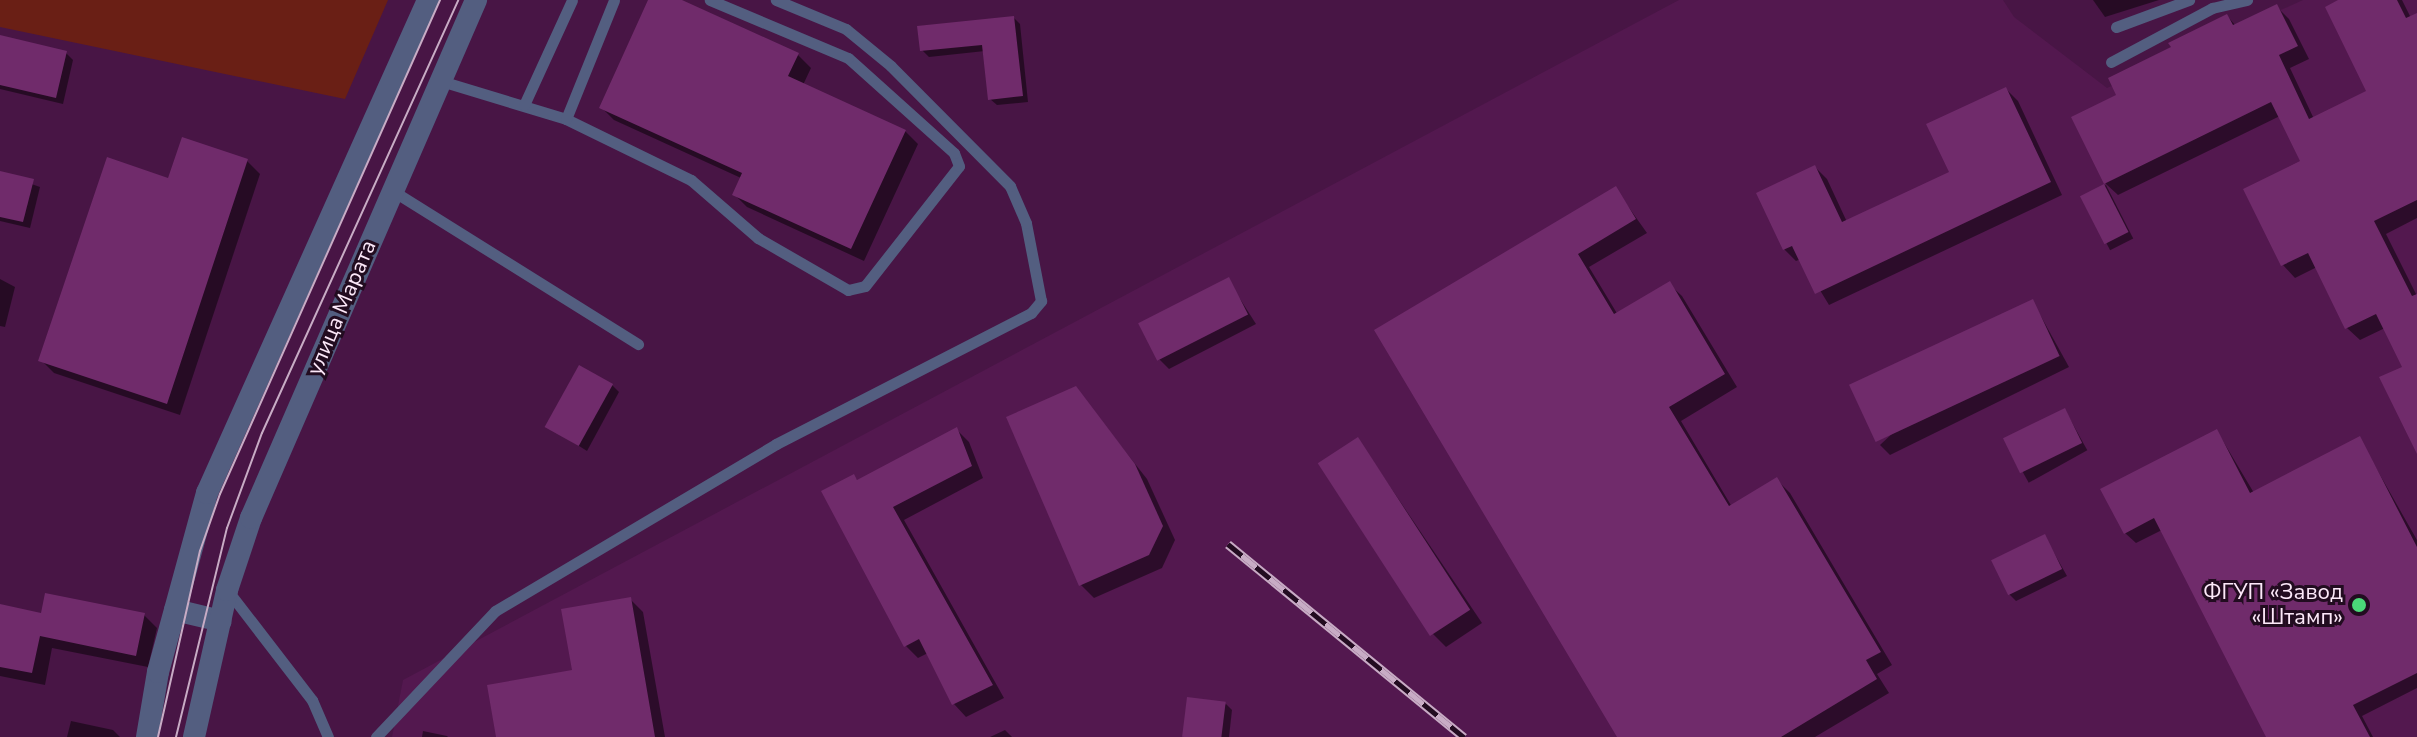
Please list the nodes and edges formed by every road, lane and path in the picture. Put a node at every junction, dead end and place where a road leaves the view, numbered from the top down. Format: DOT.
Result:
graph roads {
  1 [pos="428,0"];
  2 [pos="476,0"];
  3 [pos="572,0"];
  4 [pos="614,0"];
  5 [pos="710,0"];
  6 [pos="776,0"];
  7 [pos="2189,0"];
  8 [pos="2247,0"];
  9 [pos="2116,27"];
  10 [pos="2111,62"];
  11 [pos="441,81"];
  12 [pos="524,105"];
  13 [pos="566,119"];
  14 [pos="393,191"];
  15 [pos="638,344"];
  16 [pos="227,590"];
  17 [pos="175,610"];
  18 [pos="221,621"];
  19 [pos="324,734"];
  20 [pos="147,737"];
  21 [pos="194,737"];
  22 [pos="376,737"];
  1 -- 17 [label="street"];
  2 -- 11 [label="street, улица Марата"];
  3 -- 12 [label="lane"];
  4 -- 13 [label="lane"];
  5 -- 13 [label="lane"];
  6 -- 22 [label="lane"];
  7 -- 9 [label="lane"];
  8 -- 10 [label="lane"];
  11 -- 12 [label="lane"];
  11 -- 14 [label="street, улица Марата"];
  12 -- 13 [label="lane"];
  14 -- 15 [label="lane"];
  14 -- 16 [label="street, улица Марата"];
  16 -- 18 [label="street, улица Марата"];
  16 -- 19 [label="lane"];
  17 -- 18 [label="street"];
  17 -- 20 [label="street"];
  18 -- 21 [label="street, улица Марата"];
}
